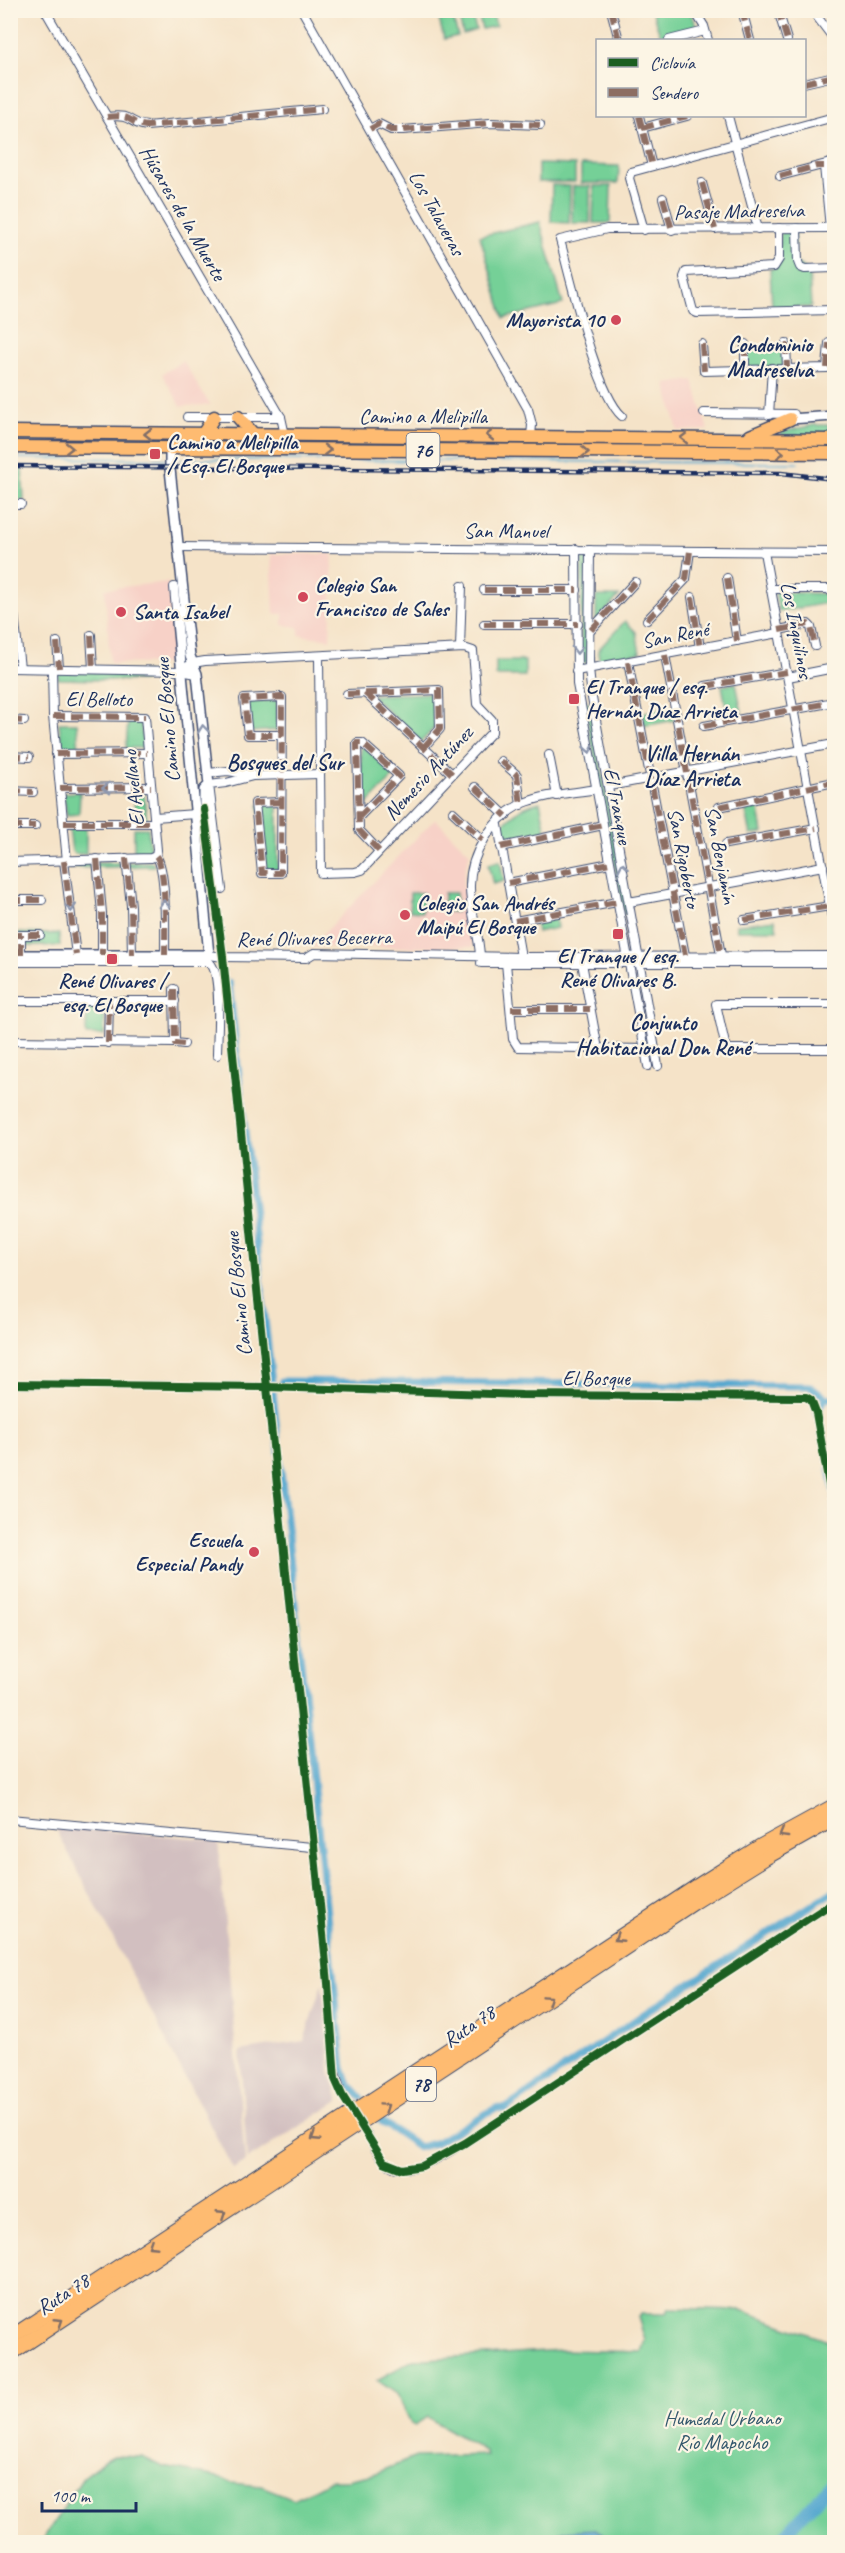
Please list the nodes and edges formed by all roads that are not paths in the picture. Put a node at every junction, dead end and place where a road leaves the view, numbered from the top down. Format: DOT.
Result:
graph roads {
  1 [pos="45,10"];
  2 [pos="303,10"];
  3 [pos="611,10"];
  4 [pos="694,10"];
  5 [pos="742,10"];
  6 [pos="778,10"];
  7 [pos="812,10"];
  8 [pos="705,31"];
  9 [pos="619,39"];
  10 [pos="673,39"];
  11 [pos="708,39"];
  12 [pos="750,39"];
  13 [pos="787,39"];
  14 [pos="834,39"];
  15 [pos="834,76"];
  16 [pos="806,83"];
  17 [pos="322,109"];
  18 [pos="107,117"];
  19 [pos="639,117"];
  20 [pos="683,117"];
  21 [pos="728,117"];
  22 [pos="834,117"];
  23 [pos="540,125"];
  24 [pos="642,128"];
  25 [pos="370,129"];
  26 [pos="735,143"];
  27 [pos="834,162"];
  28 [pos="652,166"];
  29 [pos="824,166"];
  30 [pos="780,176"];
  31 [pos="702,183"];
  32 [pos="663,198"];
  33 [pos="779,228"];
  34 [pos="797,228"];
  35 [pos="832,228"];
  36 [pos="758,229"];
  37 [pos="644,230"];
  38 [pos="672,230"];
  39 [pos="715,230"];
  40 [pos="834,268"];
  41 [pos="834,310"];
  42 [pos="786,343"];
  43 [pos="829,343"];
  44 [pos="702,344"];
  45 [pos="745,344"];
  46 [pos="772,368"];
  47 [pos="787,368"];
  48 [pos="745,369"];
  49 [pos="704,413"];
  50 [pos="769,415"];
  51 [pos="622,416"];
  52 [pos="817,416"];
  53 [pos="834,416"];
  54 [pos="187,417"];
  55 [pos="214,417"];
  56 [pos="237,417"];
  57 [pos="281,417"];
  58 [pos="790,419"];
  59 [pos="767,429"];
  60 [pos="10,432"];
  61 [pos="203,434"];
  62 [pos="254,435"];
  63 [pos="285,435"];
  64 [pos="531,436"];
  65 [pos="549,436"];
  66 [pos="742,439"];
  67 [pos="834,440"];
  68 [pos="10,447"];
  69 [pos="530,451"];
  70 [pos="549,452"];
  71 [pos="834,453"];
  72 [pos="170,456"];
  73 [pos="10,504"];
  74 [pos="21,504"];
  75 [pos="178,547"];
  76 [pos="576,549"];
  77 [pos="590,550"];
  78 [pos="690,551"];
  79 [pos="764,552"];
  80 [pos="834,552"];
  81 [pos="727,578"];
  82 [pos="635,582"];
  83 [pos="11,583"];
  84 [pos="462,586"];
  85 [pos="174,587"];
  86 [pos="771,589"];
  87 [pos="484,590"];
  88 [pos="577,590"];
  89 [pos="834,592"];
  90 [pos="692,597"];
  91 [pos="184,606"];
  92 [pos="647,620"];
  93 [pos="177,622"];
  94 [pos="13,624"];
  95 [pos="484,624"];
  96 [pos="578,624"];
  97 [pos="591,630"];
  98 [pos="779,631"];
  99 [pos="92,635"];
  100 [pos="737,641"];
  101 [pos="57,642"];
  102 [pos="815,646"];
  103 [pos="460,648"];
  104 [pos="700,648"];
  105 [pos="665,655"];
  106 [pos="319,656"];
  107 [pos="628,662"];
  108 [pos="194,663"];
  109 [pos="10,668"];
  110 [pos="20,668"];
  111 [pos="56,668"];
  112 [pos="834,668"];
  113 [pos="93,669"];
  114 [pos="589,669"];
  115 [pos="180,671"];
  116 [pos="576,671"];
  117 [pos="197,674"];
  118 [pos="787,674"];
  119 [pos="705,686"];
  120 [pos="365,693"];
  121 [pos="347,694"];
  122 [pos="592,698"];
  123 [pos="580,700"];
  124 [pos="834,702"];
  125 [pos="794,709"];
  126 [pos="53,717"];
  127 [pos="144,717"];
  128 [pos="10,720"];
  129 [pos="24,721"];
  130 [pos="704,726"];
  131 [pos="282,735"];
  132 [pos="834,744"];
  133 [pos="423,748"];
  134 [pos="802,750"];
  135 [pos="147,753"];
  136 [pos="56,754"];
  137 [pos="549,755"];
  138 [pos="10,756"];
  139 [pos="29,757"];
  140 [pos="501,761"];
  141 [pos="687,771"];
  142 [pos="207,772"];
  143 [pos="319,774"];
  144 [pos="452,774"];
  145 [pos="254,776"];
  146 [pos="281,776"];
  147 [pos="650,778"];
  148 [pos="834,782"];
  149 [pos="209,785"];
  150 [pos="476,786"];
  151 [pos="609,786"];
  152 [pos="151,787"];
  153 [pos="60,788"];
  154 [pos="809,788"];
  155 [pos="596,789"];
  156 [pos="10,791"];
  157 [pos="33,792"];
  158 [pos="557,796"];
  159 [pos="281,802"];
  160 [pos="521,805"];
  161 [pos="719,807"];
  162 [pos="204,809"];
  163 [pos="453,812"];
  164 [pos="195,814"];
  165 [pos="506,816"];
  166 [pos="359,818"];
  167 [pos="154,820"];
  168 [pos="64,823"];
  169 [pos="498,825"];
  170 [pos="603,825"];
  171 [pos="10,826"];
  172 [pos="35,826"];
  173 [pos="816,828"];
  174 [pos="483,840"];
  175 [pos="726,844"];
  176 [pos="501,847"];
  177 [pos="379,851"];
  178 [pos="156,856"];
  179 [pos="126,858"];
  180 [pos="97,859"];
  181 [pos="65,861"];
  182 [pos="10,862"];
  183 [pos="610,863"];
  184 [pos="823,866"];
  185 [pos="508,883"];
  186 [pos="708,887"];
  187 [pos="222,889"];
  188 [pos="672,895"];
  189 [pos="10,900"];
  190 [pos="42,900"];
  191 [pos="617,902"];
  192 [pos="629,902"];
  193 [pos="830,906"];
  194 [pos="632,918"];
  195 [pos="621,920"];
  196 [pos="744,920"];
  197 [pos="515,921"];
  198 [pos="834,928"];
  199 [pos="10,935"];
  200 [pos="21,935"];
  201 [pos="40,935"];
  202 [pos="10,955"];
  203 [pos="21,955"];
  204 [pos="76,955"];
  205 [pos="102,955"];
  206 [pos="132,955"];
  207 [pos="165,955"];
  208 [pos="209,955"];
  209 [pos="721,955"];
  210 [pos="685,956"];
  211 [pos="834,956"];
  212 [pos="223,957"];
  213 [pos="521,957"];
  214 [pos="640,959"];
  215 [pos="480,960"];
  216 [pos="628,960"];
  217 [pos="10,962"];
  218 [pos="506,963"];
  219 [pos="582,963"];
  220 [pos="834,963"];
  221 [pos="174,989"];
  222 [pos="10,1001"];
  223 [pos="109,1001"];
  224 [pos="175,1001"];
  225 [pos="834,1004"];
  226 [pos="511,1009"];
  227 [pos="590,1010"];
  228 [pos="10,1041"];
  229 [pos="108,1042"];
  230 [pos="175,1043"];
  231 [pos="184,1044"];
  232 [pos="598,1049"];
  233 [pos="645,1049"];
  234 [pos="655,1049"];
  235 [pos="834,1049"];
  236 [pos="218,1055"];
  237 [pos="648,1066"];
  238 [pos="658,1066"];
  239 [pos="10,1384"];
  240 [pos="266,1387"];
  241 [pos="834,1512"];
  242 [pos="834,1806"];
  243 [pos="10,1818"];
  244 [pos="834,1819"];
  245 [pos="312,1847"];
  246 [pos="834,1902"];
  247 [pos="10,2338"];
  248 [pos="10,2354"];
  1 -- 18 [label="street, Húsares de la Muerte"];
  2 -- 25 [label="street, Los Talaveras"];
  3 -- 9 [label="street"];
  4 -- 8 [label="street"];
  5 -- 12 [label="street"];
  6 -- 13 [label="street"];
  7 -- 14 [label="street"];
  8 -- 10 [label="street"];
  8 -- 11 [label="street"];
  15 -- 16 [label="street"];
  17 -- 18 [label="street"];
  18 -- 57 [label="street, Húsares de la Muerte"];
  19 -- 24 [label="street"];
  20 -- 24 [label="street"];
  21 -- 26 [label="street"];
  22 -- 26 [label="street"];
  23 -- 25 [label="street"];
  24 -- 28 [label="street"];
  25 -- 64 [label="street, Los Talaveras"];
  26 -- 28 [label="street"];
  26 -- 36 [label="street"];
  27 -- 29 [label="street"];
  28 -- 37 [label="street"];
  29 -- 30 [label="street"];
  29 -- 35 [label="street"];
  31 -- 39 [label="street"];
  32 -- 38 [label="street"];
  33 -- 34 [label="street, Pasaje Madreselva"];
  33 -- 36 [label="street, Pasaje Madreselva"];
  33 -- 41 [label="street"];
  34 -- 35 [label="street, Pasaje Madreselva"];
  34 -- 40 [label="street"];
  36 -- 39 [label="street, Pasaje Madreselva"];
  37 -- 38 [label="street, Pasaje Madreselva"];
  37 -- 51 [label="street, Pasaje Madreselva"];
  38 -- 39 [label="street, Pasaje Madreselva"];
  42 -- 47 [label="street"];
  43 -- 47 [label="street"];
  44 -- 48 [label="street"];
  45 -- 48 [label="street"];
  46 -- 47 [label="street"];
  46 -- 48 [label="street"];
  46 -- 50 [label="street"];
  49 -- 50 [label="street"];
  50 -- 52 [label="street"];
  50 -- 58 [label="street"];
  50 -- 59 [label="main road"];
  52 -- 53 [label="street"];
  52 -- 58 [label="street"];
  54 -- 55 [label="street"];
  55 -- 56 [label="street"];
  55 -- 61 [label="main road"];
  56 -- 57 [label="street"];
  56 -- 62 [label="main road"];
  57 -- 63 [label="street, Húsares de la Muerte"];
  58 -- 59 [label="main road"];
  59 -- 66 [label="main road"];
  61 -- 60 [label="main road, Camino a Melipilla / 76, one-way"];
  61 -- 62 [label="main road, Camino a Melipilla / 76"];
  62 -- 63 [label="main road, Camino a Melipilla / 76"];
  64 -- 63 [label="main road, Camino a Melipilla / 76, one-way"];
  64 -- 65 [label="main road, Camino a Melipilla / 76"];
  64 -- 69 [label="main road"];
  66 -- 65 [label="main road, Camino a Melipilla / 76, one-way"];
  65 -- 70 [label="main road"];
  66 -- 67 [label="main road, Camino a Melipilla / 76"];
  68 -- 72 [label="main road, Camino a Melipilla / 76, one-way"];
  69 -- 70 [label="main road, Camino a Melipilla / 76"];
  72 -- 69 [label="main road, Camino a Melipilla / 76, one-way"];
  70 -- 71 [label="main road, Camino a Melipilla / 76, one-way"];
  72 -- 75 [label="street, Camino El Bosque"];
  73 -- 74 [label="street"];
  75 -- 76 [label="street, San Manuel"];
  75 -- 91 [label="street, Camino El Bosque"];
  76 -- 77 [label="street, San Manuel"];
  76 -- 88 [label="street, El Tranque"];
  77 -- 78 [label="street, San Manuel"];
  77 -- 97 [label="street, El Tranque"];
  78 -- 79 [label="street, San Manuel"];
  78 -- 92 [label="street"];
  79 -- 80 [label="street, San Manuel"];
  79 -- 86 [label="street, Los Inquilinos"];
  81 -- 100 [label="street"];
  82 -- 97 [label="street"];
  83 -- 94 [label="street"];
  84 -- 103 [label="street"];
  85 -- 93 [label="street, Camino El Bosque"];
  86 -- 89 [label="street"];
  86 -- 98 [label="street, Los Inquilinos"];
  87 -- 88 [label="street"];
  88 -- 96 [label="street, El Tranque"];
  90 -- 104 [label="street"];
  91 -- 93 [label="street, Camino El Bosque"];
  91 -- 108 [label="street, Camino El Bosque"];
  93 -- 115 [label="street, Camino El Bosque"];
  94 -- 110 [label="street"];
  95 -- 96 [label="street"];
  96 -- 116 [label="street, El Tranque, one-way"];
  97 -- 114 [label="street, El Tranque"];
  98 -- 100 [label="street, San René"];
  98 -- 102 [label="street, San René"];
  98 -- 118 [label="street, Los Inquilinos"];
  99 -- 113 [label="street"];
  100 -- 104 [label="street, San René"];
  101 -- 111 [label="street"];
  103 -- 106 [label="street"];
  103 -- 144 [label="street, Nemesio Antúnez"];
  104 -- 105 [label="street, San René"];
  105 -- 107 [label="street, San René"];
  105 -- 141 [label="street, San Benjamín"];
  106 -- 108 [label="street"];
  106 -- 143 [label="street"];
  107 -- 114 [label="street, San René"];
  107 -- 147 [label="street, San Rigoberto"];
  108 -- 115 [label="street"];
  108 -- 117 [label="street, Camino El Bosque"];
  109 -- 110 [label="street"];
  110 -- 111 [label="street"];
  111 -- 113 [label="street"];
  111 -- 126 [label="street"];
  112 -- 118 [label="street"];
  113 -- 115 [label="street"];
  114 -- 116 [label="street, San René"];
  114 -- 122 [label="street, El Tranque"];
  115 -- 117 [label="street"];
  115 -- 164 [label="street, Camino El Bosque"];
  116 -- 123 [label="street, El Tranque"];
  142 -- 117 [label="street, Camino El Bosque, one-way"];
  118 -- 119 [label="street"];
  118 -- 125 [label="street, Los Inquilinos"];
  120 -- 121 [label="street"];
  120 -- 133 [label="street"];
  120 -- 133 [label="street"];
  122 -- 123 [label="street"];
  122 -- 151 [label="street, El Tranque"];
  123 -- 155 [label="street, El Tranque, one-way"];
  124 -- 125 [label="street"];
  125 -- 130 [label="street"];
  125 -- 134 [label="street, Los Inquilinos"];
  126 -- 127 [label="street, El Belloto"];
  126 -- 136 [label="street"];
  127 -- 135 [label="street, El Avellano"];
  128 -- 129 [label="street"];
  131 -- 131 [label="street"];
  131 -- 146 [label="street"];
  132 -- 134 [label="street"];
  133 -- 144 [label="street"];
  134 -- 141 [label="street"];
  134 -- 154 [label="street, Los Inquilinos"];
  135 -- 136 [label="street"];
  135 -- 152 [label="street, El Avellano"];
  136 -- 153 [label="street"];
  137 -- 158 [label="street"];
  138 -- 139 [label="street"];
  140 -- 160 [label="street"];
  141 -- 147 [label="street"];
  141 -- 186 [label="street, San Benjamín"];
  142 -- 145 [label="street"];
  142 -- 149 [label="street, Camino El Bosque"];
  143 -- 146 [label="street"];
  143 -- 177 [label="street, Nemesio Antúnez"];
  144 -- 177 [label="street, Nemesio Antúnez"];
  145 -- 146 [label="street"];
  145 -- 149 [label="street"];
  146 -- 159 [label="street"];
  147 -- 151 [label="street"];
  147 -- 188 [label="street, San Rigoberto"];
  148 -- 154 [label="street"];
  149 -- 162 [label="street, Camino El Bosque"];
  149 -- 187 [label="street, Camino El Bosque"];
  150 -- 165 [label="street"];
  192 -- 151 [label="street, El Tranque, one-way"];
  152 -- 153 [label="street, one-way"];
  152 -- 167 [label="street, El Avellano"];
  153 -- 168 [label="street"];
  154 -- 161 [label="street"];
  154 -- 173 [label="street, Los Inquilinos"];
  155 -- 158 [label="street"];
  155 -- 170 [label="street, El Tranque"];
  156 -- 157 [label="street"];
  158 -- 160 [label="street"];
  159 -- 159 [label="street"];
  160 -- 165 [label="street"];
  162 -- 164 [label="street"];
  162 -- 212 [label="street, Camino El Bosque"];
  163 -- 174 [label="street"];
  164 -- 167 [label="street"];
  164 -- 208 [label="street, Camino El Bosque"];
  165 -- 169 [label="street"];
  166 -- 166 [label="street"];
  166 -- 177 [label="street"];
  167 -- 168 [label="street"];
  167 -- 178 [label="street, El Avellano"];
  168 -- 181 [label="street"];
  169 -- 174 [label="street"];
  169 -- 176 [label="street"];
  170 -- 176 [label="street"];
  170 -- 183 [label="street, El Tranque"];
  171 -- 172 [label="street"];
  173 -- 175 [label="street"];
  173 -- 184 [label="street, Los Inquilinos"];
  174 -- 215 [label="street"];
  176 -- 185 [label="street"];
  178 -- 179 [label="street"];
  207 -- 178 [label="street, El Avellano, one-way"];
  179 -- 180 [label="street"];
  179 -- 206 [label="street"];
  180 -- 181 [label="street"];
  180 -- 205 [label="street"];
  181 -- 182 [label="street"];
  181 -- 204 [label="street, one-way"];
  183 -- 185 [label="street"];
  183 -- 191 [label="street, El Tranque"];
  184 -- 186 [label="street"];
  184 -- 193 [label="street, Los Inquilinos"];
  185 -- 197 [label="street"];
  186 -- 188 [label="street"];
  186 -- 209 [label="street, San Benjamín"];
  188 -- 192 [label="street"];
  188 -- 210 [label="street, San Rigoberto"];
  189 -- 190 [label="street"];
  191 -- 195 [label="street, El Tranque"];
  191 -- 197 [label="street"];
  192 -- 194 [label="street, El Tranque"];
  193 -- 196 [label="street"];
  193 -- 198 [label="street, Los Inquilinos"];
  194 -- 195 [label="street"];
  194 -- 214 [label="street, El Tranque"];
  195 -- 216 [label="street, El Tranque"];
  197 -- 213 [label="street"];
  199 -- 200 [label="street"];
  200 -- 201 [label="street"];
  200 -- 203 [label="street"];
  202 -- 203 [label="street, René Olivares Becerra"];
  203 -- 204 [label="street, René Olivares Becerra"];
  204 -- 205 [label="street, René Olivares Becerra"];
  205 -- 206 [label="street, René Olivares Becerra"];
  206 -- 207 [label="street, René Olivares Becerra"];
  207 -- 208 [label="street, René Olivares Becerra"];
  208 -- 212 [label="street, René Olivares Becerra"];
  209 -- 210 [label="street, René Olivares Becerra"];
  209 -- 211 [label="street, René Olivares Becerra"];
  210 -- 214 [label="street, René Olivares Becerra"];
  212 -- 215 [label="street, René Olivares Becerra"];
  212 -- 240 [label="street, Camino El Bosque"];
  213 -- 215 [label="street, René Olivares Becerra"];
  213 -- 216 [label="street, René Olivares Becerra"];
  214 -- 216 [label="street, René Olivares Becerra"];
  214 -- 220 [label="street, René Olivares Becerra"];
  214 -- 234 [label="street, El Tranque"];
  215 -- 218 [label="street, René Olivares Becerra"];
  216 -- 219 [label="street, René Olivares Becerra"];
  216 -- 233 [label="street, El Tranque"];
  217 -- 236 [label="street, René Olivares Becerra"];
  218 -- 219 [label="street, René Olivares Becerra"];
  218 -- 226 [label="street"];
  219 -- 227 [label="street"];
  221 -- 224 [label="street"];
  222 -- 223 [label="street"];
  223 -- 224 [label="street"];
  223 -- 229 [label="street"];
  224 -- 230 [label="street"];
  225 -- 235 [label="street"];
  226 -- 227 [label="street"];
  226 -- 232 [label="street"];
  227 -- 232 [label="street"];
  228 -- 229 [label="street"];
  229 -- 230 [label="street"];
  230 -- 231 [label="street"];
  232 -- 233 [label="street"];
  233 -- 234 [label="street"];
  233 -- 237 [label="street, El Tranque"];
  234 -- 238 [label="street, El Tranque"];
  239 -- 240 [label="street"];
  240 -- 241 [label="street, El Bosque"];
  240 -- 245 [label="street, Camino El Bosque"];
  242 -- 247 [label="highway, Ruta 78 / 78, one-way"];
  243 -- 245 [label="street"];
  248 -- 244 [label="highway, Ruta 78 / 78, one-way"];
  245 -- 246 [label="street, Camino El Bosque, bridge"];
}
